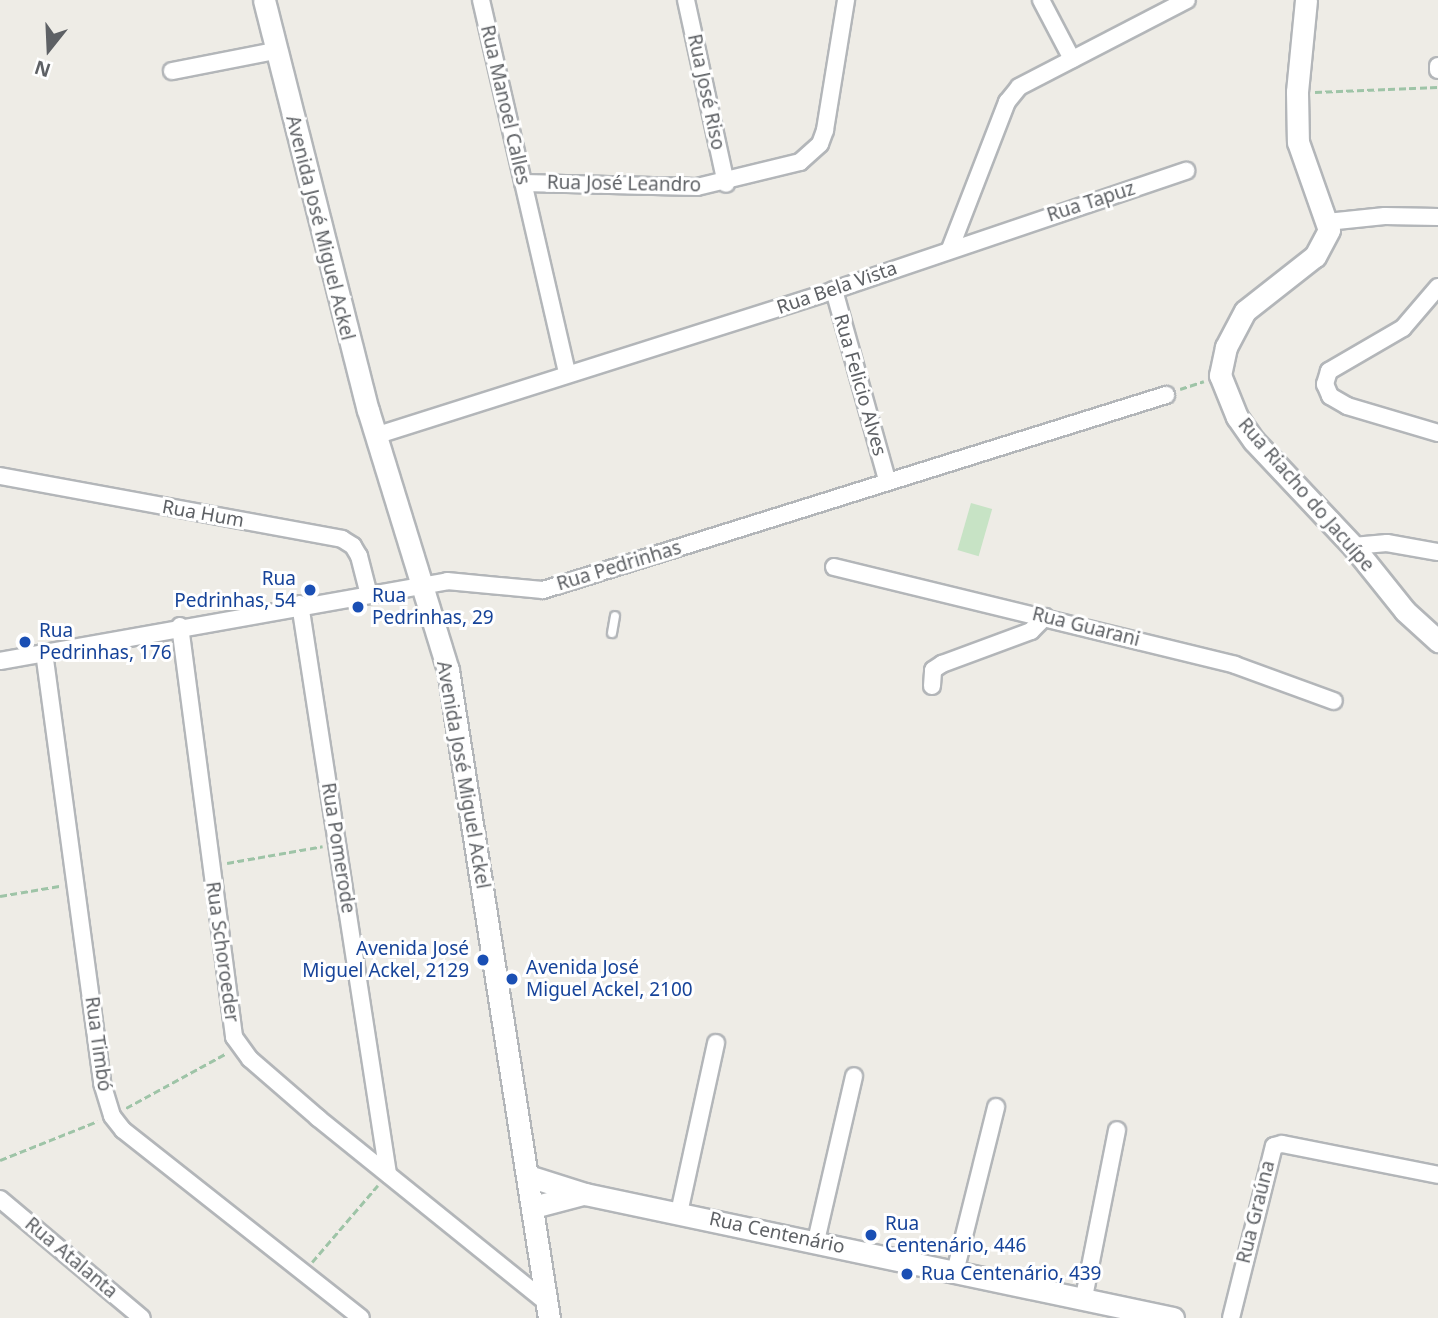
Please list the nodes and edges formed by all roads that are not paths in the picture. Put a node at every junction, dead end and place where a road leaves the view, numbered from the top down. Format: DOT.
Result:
graph roads {
  1 [pos="264,0"];
  2 [pos="481,0"];
  3 [pos="687,0"];
  4 [pos="846,0"];
  5 [pos="1041,0"];
  6 [pos="1187,0"];
  7 [pos="1311,3"];
  8 [pos="275,51"];
  9 [pos="1072,59"];
  10 [pos="172,71"];
  11 [pos="1186,171"];
  12 [pos="523,183"];
  13 [pos="726,184"];
  14 [pos="970,204"];
  15 [pos="1438,217"];
  16 [pos="1327,222"];
  17 [pos="997,233"];
  18 [pos="950,249"];
  19 [pos="1438,287"];
  20 [pos="834,290"];
  21 [pos="567,373"];
  22 [pos="1166,395"];
  23 [pos="1438,433"];
  24 [pos="375,436"];
  25 [pos="0,476"];
  26 [pos="887,480"];
  27 [pos="1353,546"];
  28 [pos="1438,552"];
  29 [pos="834,568"];
  30 [pos="420,586"];
  31 [pos="369,595"];
  32 [pos="300,604"];
  33 [pos="615,617"];
  34 [pos="1045,617"];
  35 [pos="180,626"];
  36 [pos="612,633"];
  37 [pos="1438,641"];
  38 [pos="44,652"];
  39 [pos="0,661"];
  40 [pos="932,686"];
  41 [pos="1334,701"];
  42 [pos="716,1043"];
  43 [pos="854,1076"];
  44 [pos="996,1107"];
  45 [pos="1117,1130"];
  46 [pos="388,1174"];
  47 [pos="1438,1175"];
  48 [pos="528,1176"];
  49 [pos="585,1194"];
  50 [pos="0,1199"];
  51 [pos="533,1207"];
  52 [pos="679,1213"];
  53 [pos="816,1241"];
  54 [pos="955,1272"];
  55 [pos="1084,1297"];
  56 [pos="548,1310"];
  57 [pos="142,1318"];
  58 [pos="361,1318"];
  59 [pos="1173,1318"];
  60 [pos="1231,1318"];
  1 -- 8 [label="street, Avenida José Miguel Ackel"];
  2 -- 12 [label="street, Rua Manoel Calles"];
  3 -- 13 [label="street, Rua José Riso"];
  4 -- 13 [label="street, Rua José Leandro"];
  5 -- 9 [label="street"];
  6 -- 9 [label="street"];
  7 -- 16 [label="street"];
  8 -- 10 [label="street"];
  8 -- 24 [label="street, Avenida José Miguel Ackel"];
  9 -- 14 [label="street"];
  11 -- 17 [label="street, Rua Tapuz"];
  12 -- 13 [label="street, Rua José Leandro"];
  12 -- 21 [label="street, Rua Manoel Calles"];
  14 -- 17 [label="street"];
  14 -- 18 [label="street"];
  15 -- 16 [label="street"];
  16 -- 27 [label="street, Rua Riacho do Jacuípe"];
  17 -- 18 [label="street, Rua Tapuz"];
  18 -- 20 [label="street, Rua Bela Vista"];
  19 -- 23 [label="street"];
  20 -- 21 [label="street, Rua Bela Vista"];
  20 -- 26 [label="street, Rua Felicio Alves"];
  21 -- 24 [label="street, Rua Bela Vista"];
  22 -- 26 [label="street, Rua Pedrinhas"];
  24 -- 30 [label="street, Avenida José Miguel Ackel"];
  25 -- 31 [label="street, Rua Hum"];
  26 -- 30 [label="street, Rua Pedrinhas"];
  27 -- 28 [label="street"];
  27 -- 37 [label="street, Rua Riacho do Jacuípe"];
  29 -- 34 [label="street, Rua Guarani"];
  30 -- 31 [label="street, Rua Pedrinhas"];
  30 -- 48 [label="street, Avenida José Miguel Ackel"];
  31 -- 32 [label="street, Rua Pedrinhas"];
  32 -- 35 [label="street, Rua Pedrinhas"];
  32 -- 46 [label="street, Rua Pomerode"];
  33 -- 36 [label="lane"];
  34 -- 40 [label="street"];
  34 -- 41 [label="street, Rua Guarani"];
  35 -- 38 [label="street, Rua Pedrinhas"];
  35 -- 46 [label="street, Rua Schoroeder"];
  38 -- 39 [label="street, Rua Pedrinhas"];
  38 -- 58 [label="street, Rua Timbó"];
  42 -- 52 [label="street"];
  43 -- 53 [label="street"];
  44 -- 54 [label="street"];
  45 -- 55 [label="street"];
  46 -- 56 [label="street, Rua Schoroeder"];
  47 -- 60 [label="street, Rua Graúna"];
  48 -- 49 [label="street, Rua Centenário"];
  48 -- 51 [label="street, Avenida José Miguel Ackel"];
  49 -- 51 [label="street, Rua Centenário"];
  49 -- 52 [label="street, Rua Centenário"];
  50 -- 57 [label="street, Rua Atalanta"];
  51 -- 56 [label="street, Avenida José Miguel Ackel"];
  52 -- 53 [label="street, Rua Centenário"];
  53 -- 54 [label="street, Rua Centenário"];
  54 -- 55 [label="street, Rua Centenário"];
  55 -- 59 [label="street, Rua Centenário"];
}
